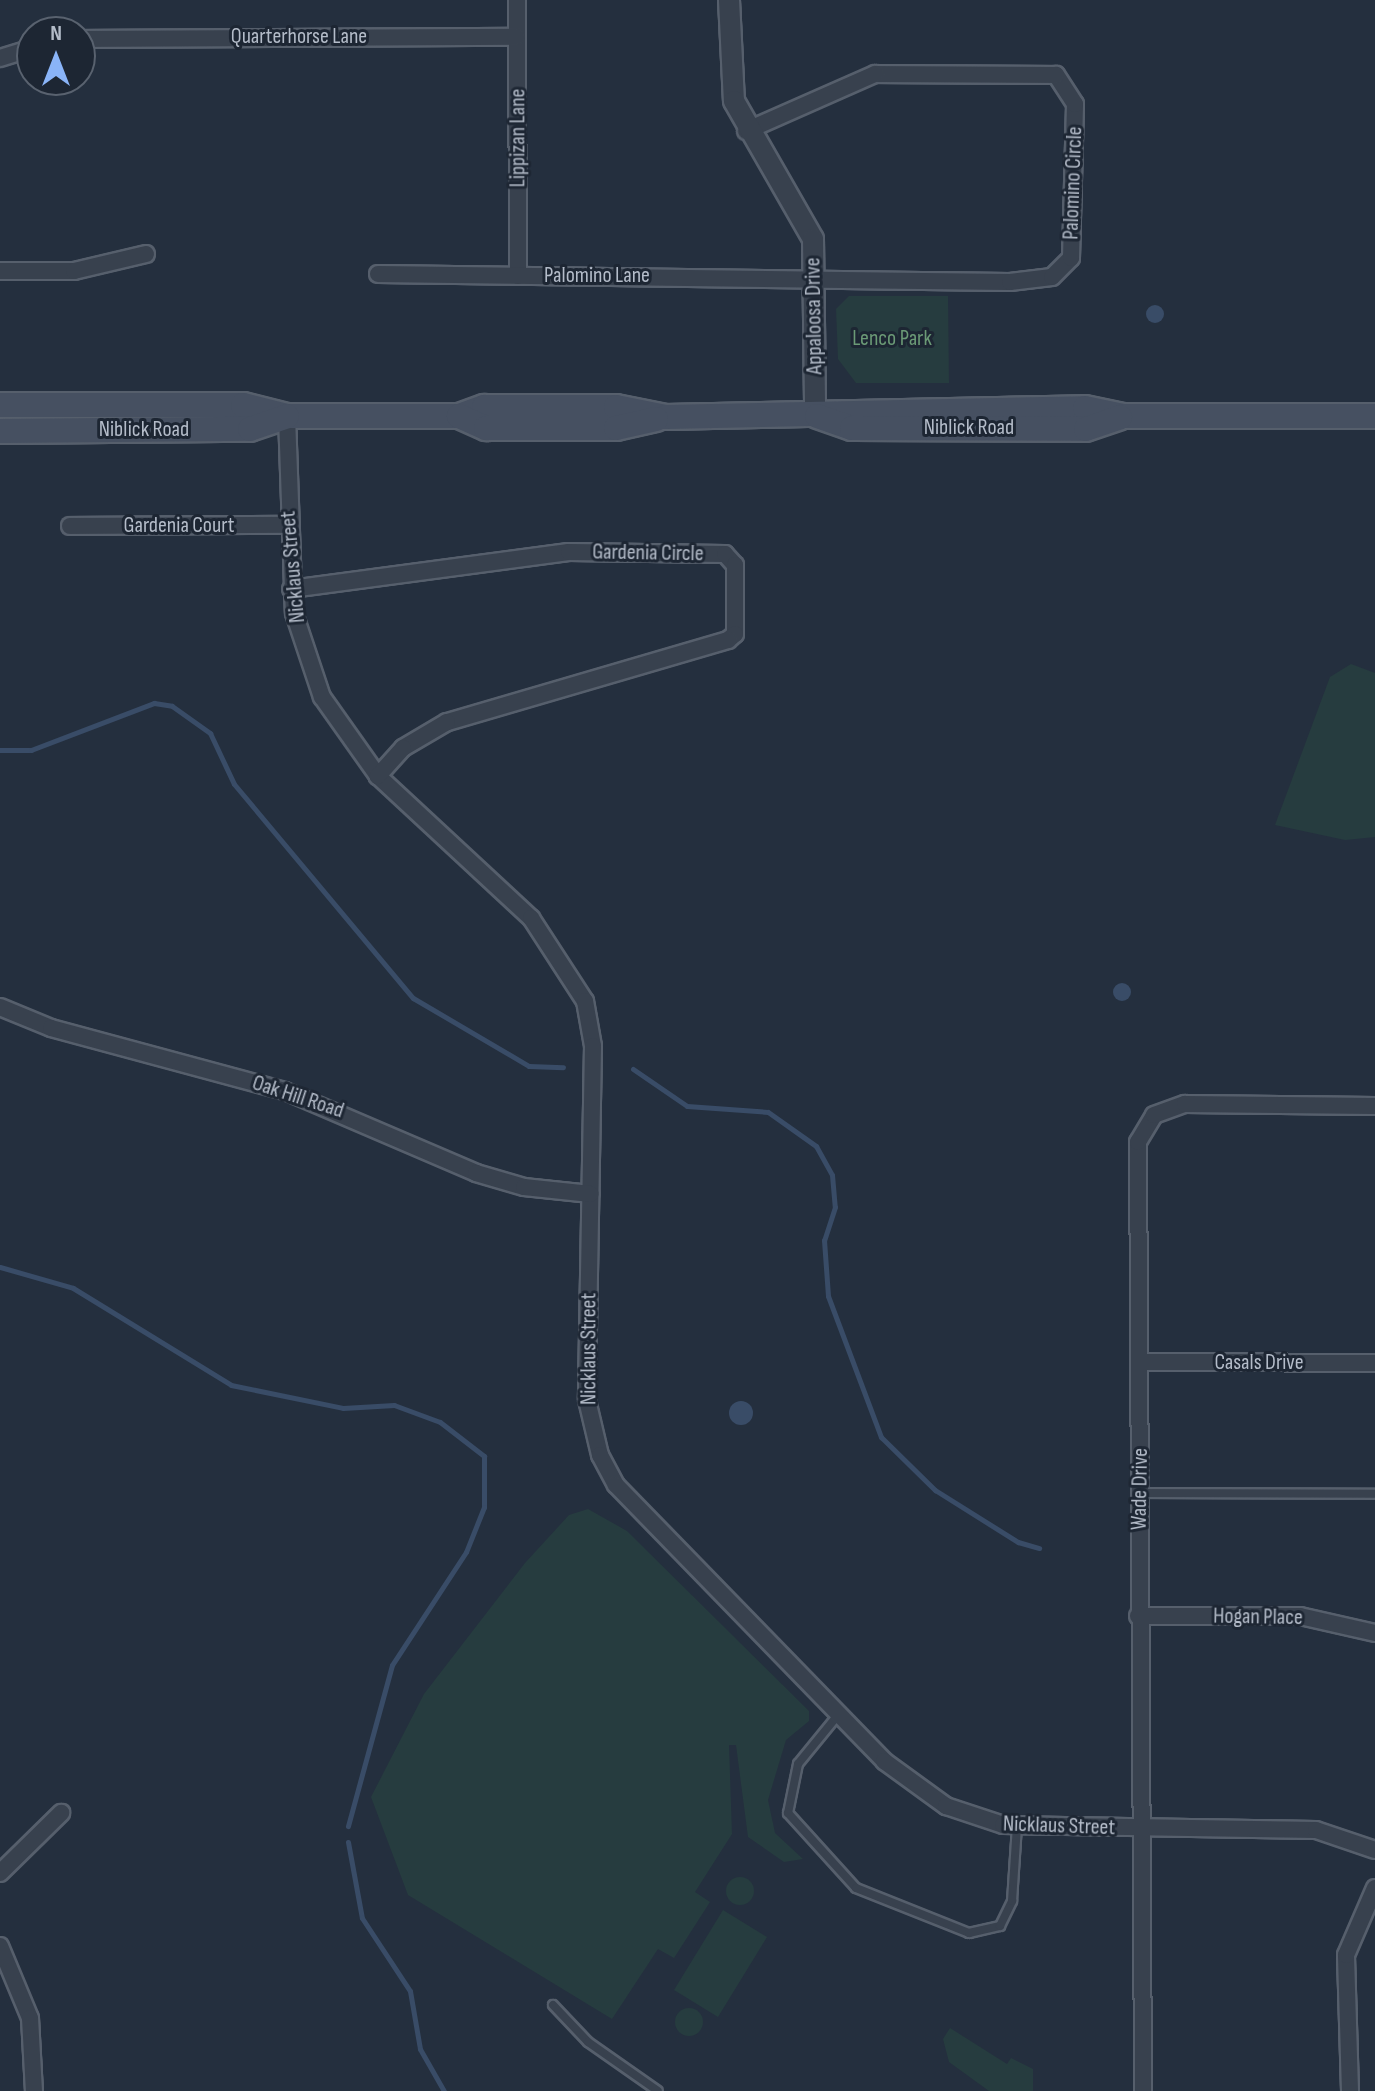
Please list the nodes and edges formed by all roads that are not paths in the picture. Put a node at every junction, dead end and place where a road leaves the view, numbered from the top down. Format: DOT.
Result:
graph roads {
  1 [pos="517,0"];
  2 [pos="729,0"];
  3 [pos="517,37"];
  4 [pos="96,39"];
  5 [pos="746,131"];
  6 [pos="146,254"];
  7 [pos="0,271"];
  8 [pos="378,274"];
  9 [pos="518,276"];
  10 [pos="815,278"];
  11 [pos="0,405"];
  12 [pos="815,415"];
  13 [pos="287,416"];
  14 [pos="1375,416"];
  15 [pos="0,431"];
  16 [pos="288,525"];
  17 [pos="70,526"];
  18 [pos="291,589"];
  19 [pos="378,776"];
  20 [pos="0,1007"];
  21 [pos="1375,1106"];
  22 [pos="591,1194"];
  23 [pos="1142,1362"];
  24 [pos="1375,1363"];
  25 [pos="1140,1493"];
  26 [pos="1375,1494"];
  27 [pos="1138,1616"];
  28 [pos="1375,1633"];
  29 [pos="838,1715"];
  30 [pos="61,1813"];
  31 [pos="1017,1825"];
  32 [pos="1137,1829"];
  33 [pos="1375,1850"];
  34 [pos="0,1873"];
  35 [pos="1375,1888"];
  36 [pos="0,1946"];
  37 [pos="553,2005"];
  38 [pos="34,2091"];
  39 [pos="658,2091"];
  40 [pos="1143,2091"];
  41 [pos="1350,2091"];
  1 -- 3 [label="street, Lippizan Lane"];
  2 -- 5 [label="street, Appaloosa Drive"];
  3 -- 4 [label="street, Quarterhorse Lane"];
  3 -- 9 [label="street, Lippizan Lane"];
  5 -- 10 [label="street, Appaloosa Drive"];
  5 -- 10 [label="street, Palomino Circle"];
  6 -- 7 [label="street"];
  8 -- 9 [label="street, Palomino Lane"];
  9 -- 10 [label="street, Palomino Lane"];
  10 -- 12 [label="street, Appaloosa Drive"];
  11 -- 13 [label="main road, Niblick Road"];
  12 -- 13 [label="main road, Niblick Road"];
  12 -- 14 [label="main road, Niblick Road"];
  13 -- 15 [label="main road, Niblick Road"];
  13 -- 16 [label="street, Nicklaus Street"];
  16 -- 17 [label="street, Gardenia Court"];
  16 -- 18 [label="street, Nicklaus Street"];
  18 -- 19 [label="street, Nicklaus Street"];
  18 -- 19 [label="street, Gardenia Circle"];
  19 -- 22 [label="street, Nicklaus Street"];
  20 -- 22 [label="street, Oak Hill Road"];
  21 -- 23 [label="street, Wade Drive"];
  22 -- 29 [label="street, Nicklaus Street"];
  23 -- 24 [label="street, Casals Drive"];
  23 -- 25 [label="street, Wade Drive"];
  25 -- 26 [label="lane"];
  25 -- 27 [label="street, Wade Drive"];
  27 -- 28 [label="street, Hogan Place"];
  27 -- 32 [label="street, Wade Drive"];
  29 -- 31 [label="street, Nicklaus Street"];
  29 -- 31 [label="lane"];
  30 -- 34 [label="street"];
  31 -- 32 [label="street, Nicklaus Street"];
  32 -- 33 [label="street, Nicklaus Street"];
  32 -- 40 [label="street, Wade Drive"];
  35 -- 41 [label="street"];
  36 -- 38 [label="street"];
  37 -- 39 [label="lane"];
}
